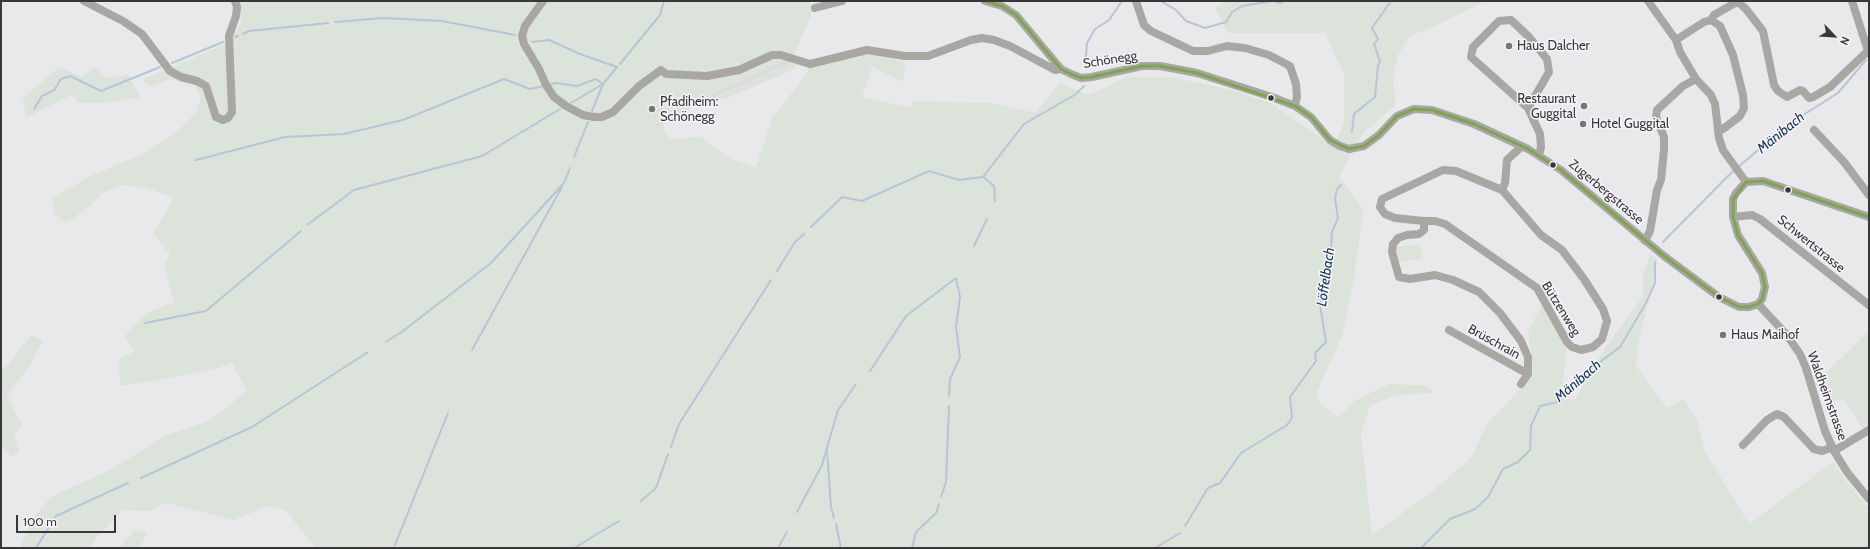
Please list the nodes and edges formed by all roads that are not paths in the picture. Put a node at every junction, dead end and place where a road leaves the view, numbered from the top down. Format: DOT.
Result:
graph roads {
  1 [pos="84,1"];
  2 [pos="235,1"];
  3 [pos="543,1"];
  4 [pos="842,1"];
  5 [pos="985,1"];
  6 [pos="1136,1"];
  7 [pos="1648,1"];
  8 [pos="1852,1"];
  9 [pos="815,8"];
  10 [pos="1711,20"];
  11 [pos="1676,40"];
  12 [pos="1869,51"];
  13 [pos="1062,68"];
  14 [pos="1197,73"];
  15 [pos="1696,79"];
  16 [pos="1295,106"];
  17 [pos="1528,108"];
  18 [pos="1814,130"];
  19 [pos="1718,131"];
  20 [pos="1522,146"];
  21 [pos="1539,155"];
  22 [pos="1746,182"];
  23 [pos="1502,190"];
  24 [pos="1869,196"];
  25 [pos="1733,217"];
  26 [pos="1869,217"];
  27 [pos="1424,221"];
  28 [pos="1645,241"];
  29 [pos="1758,304"];
  30 [pos="1869,305"];
  31 [pos="1449,330"];
  32 [pos="1528,374"];
  33 [pos="1521,384"];
  34 [pos="1869,430"];
  35 [pos="1743,445"];
  36 [pos="1833,449"];
  37 [pos="1869,499"];
  1 -- 2 [label="street"];
  3 -- 13 [label="street"];
  4 -- 9 [label="street"];
  5 -- 13 [label="street, Schönegg"];
  6 -- 16 [label="street"];
  7 -- 11 [label="street"];
  8 -- 12 [label="street"];
  10 -- 11 [label="street"];
  10 -- 12 [label="street"];
  10 -- 19 [label="street"];
  11 -- 15 [label="street"];
  13 -- 14 [label="street, Schönegg"];
  14 -- 16 [label="street, Zugerbergstrasse"];
  15 -- 19 [label="street"];
  15 -- 28 [label="street"];
  16 -- 20 [label="street, Zugerbergstrasse"];
  17 -- 17 [label="street"];
  17 -- 21 [label="street"];
  18 -- 24 [label="street"];
  19 -- 22 [label="street"];
  20 -- 21 [label="street, Zugerbergstrasse"];
  20 -- 23 [label="street"];
  21 -- 28 [label="street, Zugerbergstrasse"];
  22 -- 25 [label="street"];
  22 -- 26 [label="street"];
  23 -- 27 [label="street"];
  23 -- 27 [label="street, Bützenweg"];
  25 -- 29 [label="street"];
  25 -- 30 [label="street, Schwertstrasse"];
  27 -- 32 [label="street, Brüschrain"];
  28 -- 29 [label="street, Zugerbergstrasse"];
  29 -- 36 [label="street, Waldheimstrasse"];
  31 -- 32 [label="street, Brüschrain"];
  32 -- 33 [label="street, Brüschrain"];
  34 -- 36 [label="street"];
  35 -- 36 [label="street"];
  36 -- 37 [label="street, Waldheimstrasse"];
}
